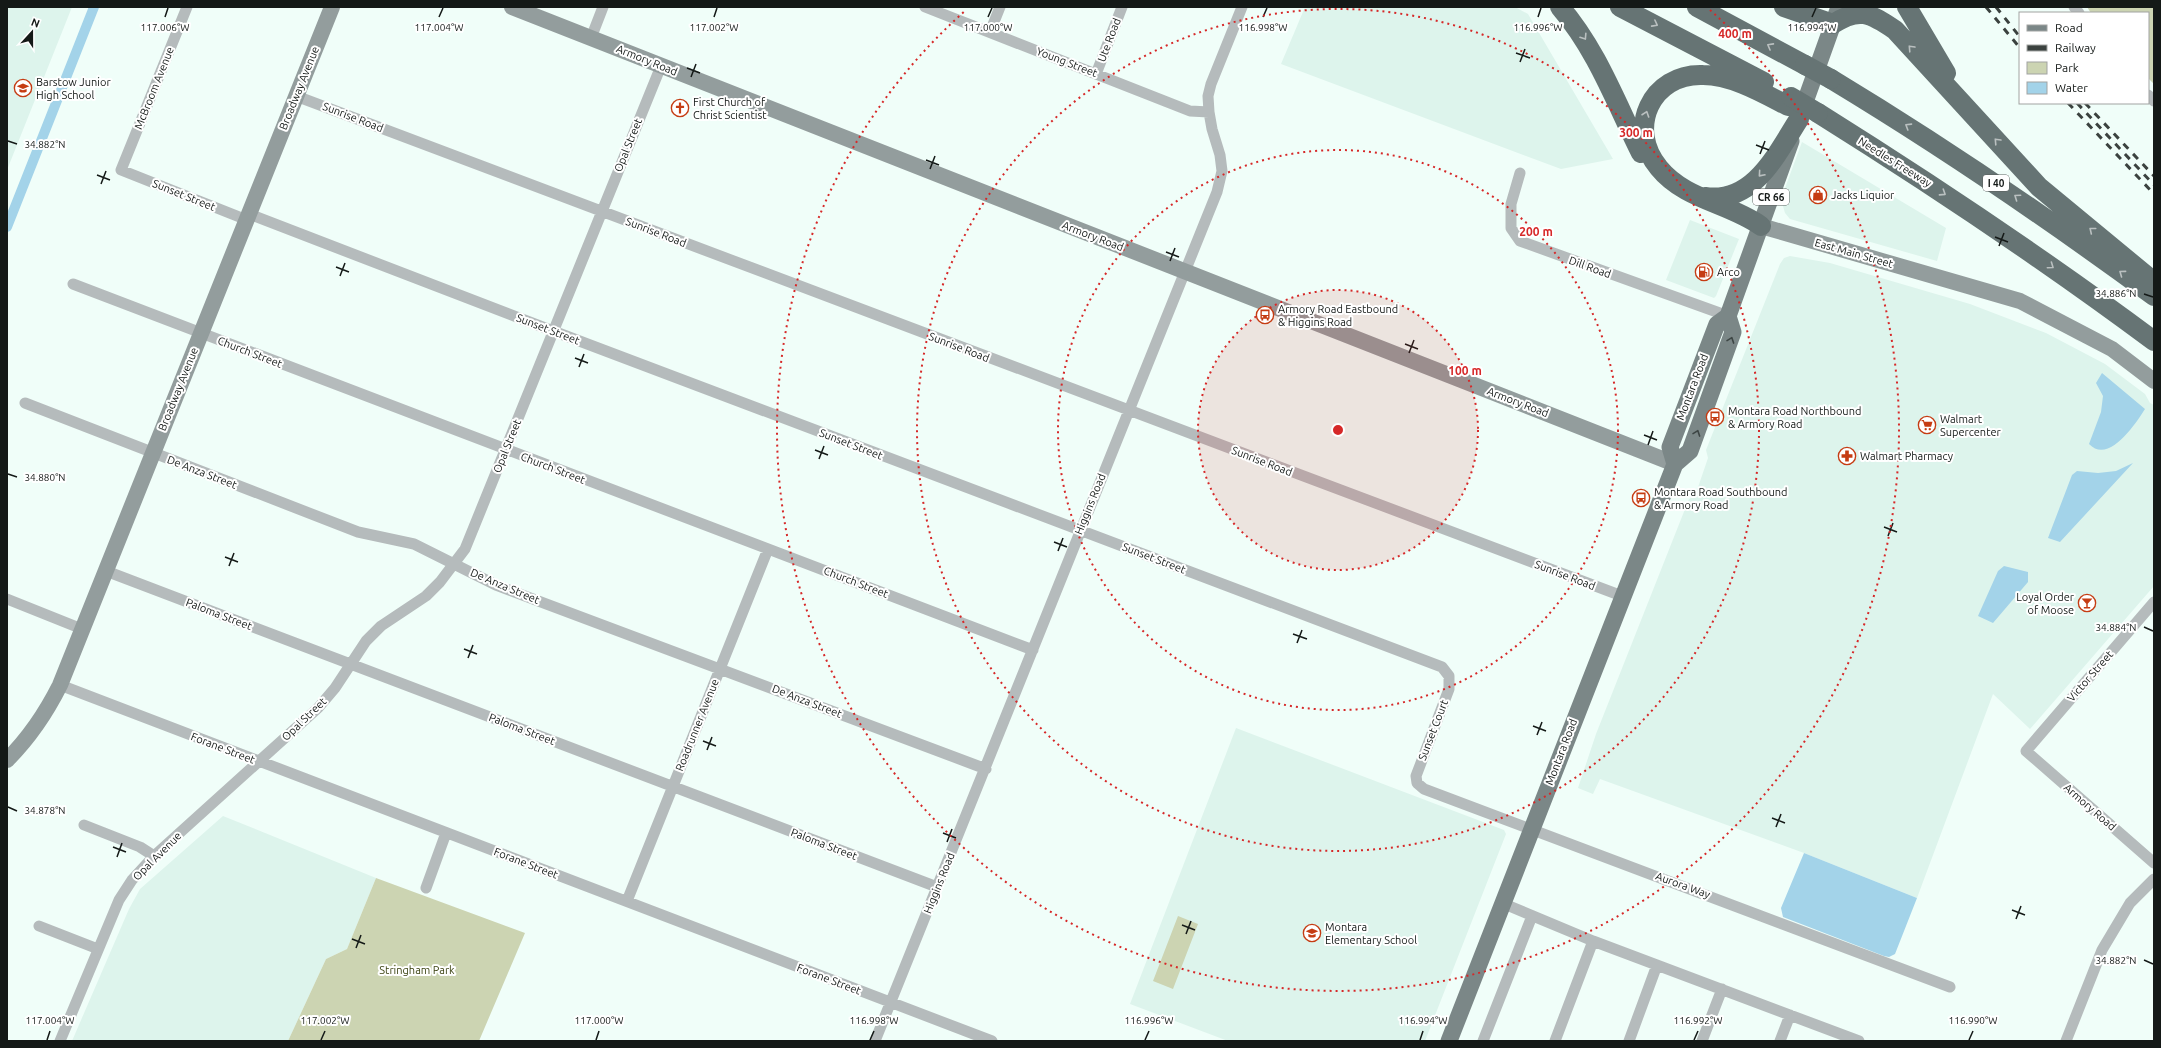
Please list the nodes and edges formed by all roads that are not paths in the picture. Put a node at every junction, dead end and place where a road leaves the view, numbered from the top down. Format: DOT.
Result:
graph roads {
  1 [pos="187,7"];
  2 [pos="332,7"];
  3 [pos="512,7"];
  4 [pos="603,7"];
  5 [pos="925,7"];
  6 [pos="1000,7"];
  7 [pos="1122,7"];
  8 [pos="1242,7"];
  9 [pos="1560,7"];
  10 [pos="1620,7"];
  11 [pos="1697,7"];
  12 [pos="1784,7"];
  13 [pos="1907,7"];
  14 [pos="1836,16"];
  15 [pos="990,32"];
  16 [pos="591,38"];
  17 [pos="661,66"];
  18 [pos="1096,74"];
  19 [pos="296,96"];
  20 [pos="1966,108"];
  21 [pos="1802,111"];
  22 [pos="1209,112"];
  23 [pos="121,170"];
  24 [pos="1520,173"];
  25 [pos="1699,197"];
  26 [pos="602,212"];
  27 [pos="248,217"];
  28 [pos="1761,226"];
  29 [pos="1184,272"];
  30 [pos="2154,282"];
  31 [pos="73,284"];
  32 [pos="2154,296"];
  33 [pos="1728,316"];
  34 [pos="553,332"];
  35 [pos="201,333"];
  36 [pos="2154,341"];
  37 [pos="2154,381"];
  38 [pos="25,403"];
  39 [pos="1128,411"];
  40 [pos="506,450"];
  41 [pos="152,453"];
  42 [pos="1675,464"];
  43 [pos="1079,530"];
  44 [pos="768,549"];
  45 [pos="454,564"];
  46 [pos="106,571"];
  47 [pos="1622,596"];
  48 [pos="7,599"];
  49 [pos="2154,602"];
  50 [pos="82,629"];
  51 [pos="1033,650"];
  52 [pos="350,664"];
  53 [pos="720,668"];
  54 [pos="1449,676"];
  55 [pos="60,686"];
  56 [pos="2026,751"];
  57 [pos="10,753"];
  58 [pos="259,761"];
  59 [pos="986,769"];
  60 [pos="1417,783"];
  61 [pos="673,786"];
  62 [pos="84,825"];
  63 [pos="1531,829"];
  64 [pos="446,833"];
  65 [pos="154,856"];
  66 [pos="2154,863"];
  67 [pos="2154,879"];
  68 [pos="937,887"];
  69 [pos="426,888"];
  70 [pos="627,902"];
  71 [pos="1502,903"];
  72 [pos="1532,916"];
  73 [pos="39,926"];
  74 [pos="1593,941"];
  75 [pos="98,949"];
  76 [pos="1658,965"];
  77 [pos="1950,987"];
  78 [pos="1722,989"];
  79 [pos="890,1003"];
  80 [pos="1790,1015"];
  81 [pos="60,1041"];
  82 [pos="875,1041"];
  83 [pos="992,1041"];
  84 [pos="1449,1041"];
  85 [pos="1483,1041"];
  86 [pos="1555,1041"];
  87 [pos="1629,1041"];
  88 [pos="1702,1041"];
  89 [pos="1780,1041"];
  90 [pos="1859,1041"];
  91 [pos="2066,1041"];
  1 -- 23 [label="street, McBroom Avenue"];
  2 -- 19 [label="main road, Broadway Avenue"];
  3 -- 16 [label="main road, Armory Road"];
  4 -- 16 [label="street"];
  5 -- 15 [label="street, Young Street"];
  6 -- 15 [label="street"];
  7 -- 18 [label="street, Ute Road"];
  8 -- 22 [label="street, Higgins Road"];
  9 -- 28 [label="highway, one-way"];
  10 -- 21 [label="highway, Needles Freeway, one-way"];
  32 -- 11 [label="highway, I 40, one-way, bridge"];
  12 -- 14 [label="highway"];
  13 -- 20 [label="highway"];
  20 -- 14 [label="highway, one-way"];
  14 -- 21 [label="main road, CR 66"];
  15 -- 18 [label="street, Young Street"];
  16 -- 17 [label="main road, Armory Road"];
  17 -- 26 [label="street, Opal Street"];
  17 -- 29 [label="main road, Armory Road"];
  18 -- 22 [label="street, Young Street"];
  19 -- 26 [label="street, Sunrise Road"];
  19 -- 27 [label="main road, Broadway Avenue"];
  30 -- 20 [label="highway, one-way"];
  21 -- 25 [label="highway, one-way"];
  25 -- 21 [label="highway, one-way"];
  21 -- 28 [label="main road, CR 66"];
  21 -- 36 [label="highway, Needles Freeway, one-way"];
  22 -- 29 [label="street, Higgins Road"];
  23 -- 27 [label="street, Sunset Street"];
  24 -- 33 [label="street, Dill Road"];
  25 -- 28 [label="highway"];
  26 -- 34 [label="street, Opal Street"];
  26 -- 39 [label="street, Sunrise Road"];
  27 -- 34 [label="street, Sunset Street"];
  27 -- 35 [label="main road, Broadway Avenue"];
  28 -- 33 [label="main road"];
  28 -- 37 [label="main road, East Main Street"];
  29 -- 39 [label="street, Higgins Road"];
  29 -- 42 [label="main road, Armory Road"];
  31 -- 35 [label="street, Church Street"];
  33 -- 42 [label="main road, Montara Road"];
  34 -- 40 [label="street, Opal Street"];
  34 -- 43 [label="street, Sunset Street"];
  35 -- 40 [label="street, Church Street"];
  35 -- 41 [label="main road, Broadway Avenue"];
  38 -- 41 [label="street, De Anza Street"];
  39 -- 43 [label="street, Higgins Road"];
  39 -- 47 [label="street, Sunrise Road"];
  40 -- 44 [label="street, Church Street"];
  40 -- 45 [label="street, Opal Street"];
  41 -- 45 [label="street, De Anza Street"];
  41 -- 46 [label="main road, Broadway Avenue"];
  42 -- 47 [label="main road, Montara Road"];
  43 -- 51 [label="street, Higgins Road"];
  43 -- 54 [label="street, Sunset Street"];
  44 -- 51 [label="street, Church Street"];
  44 -- 53 [label="street, Roadrunner Avenue"];
  45 -- 52 [label="street, Opal Street"];
  45 -- 53 [label="street, De Anza Street"];
  46 -- 50 [label="main road, Broadway Avenue"];
  46 -- 52 [label="street, Paloma Street"];
  47 -- 63 [label="main road, Montara Road"];
  48 -- 50 [label="street"];
  49 -- 56 [label="street, Victor Street"];
  50 -- 55 [label="main road, Broadway Avenue"];
  51 -- 59 [label="street, Higgins Road"];
  52 -- 58 [label="street, Opal Street"];
  52 -- 61 [label="street, Paloma Street"];
  53 -- 59 [label="street, De Anza Street"];
  53 -- 61 [label="street, Roadrunner Avenue"];
  54 -- 60 [label="street, Sunset Court"];
  55 -- 57 [label="main road, Broadway Avenue"];
  55 -- 58 [label="street, Forane Street"];
  56 -- 66 [label="street, Armory Road"];
  58 -- 64 [label="street, Forane Street"];
  58 -- 65 [label="street, Opal Avenue"];
  59 -- 68 [label="street, Higgins Road"];
  60 -- 63 [label="street, Aurora Way"];
  61 -- 68 [label="street, Paloma Street"];
  61 -- 70 [label="street, Roadrunner Avenue"];
  62 -- 65 [label="street"];
  63 -- 71 [label="main road, Montara Road"];
  63 -- 77 [label="street, Aurora Way"];
  64 -- 69 [label="street"];
  64 -- 70 [label="street, Forane Street"];
  65 -- 75 [label="street, Opal Avenue"];
  67 -- 91 [label="street"];
  68 -- 79 [label="street, Higgins Road"];
  70 -- 79 [label="street, Forane Street"];
  71 -- 72 [label="street"];
  71 -- 84 [label="main road, Montara Road"];
  72 -- 74 [label="street"];
  72 -- 85 [label="street"];
  73 -- 75 [label="street"];
  74 -- 76 [label="street"];
  74 -- 86 [label="street"];
  75 -- 81 [label="street, Opal Avenue"];
  76 -- 78 [label="street"];
  76 -- 87 [label="street"];
  78 -- 80 [label="street"];
  78 -- 88 [label="street"];
  79 -- 82 [label="street, Higgins Road"];
  79 -- 83 [label="street, Forane Street"];
  80 -- 89 [label="street"];
  80 -- 90 [label="street"];
}
